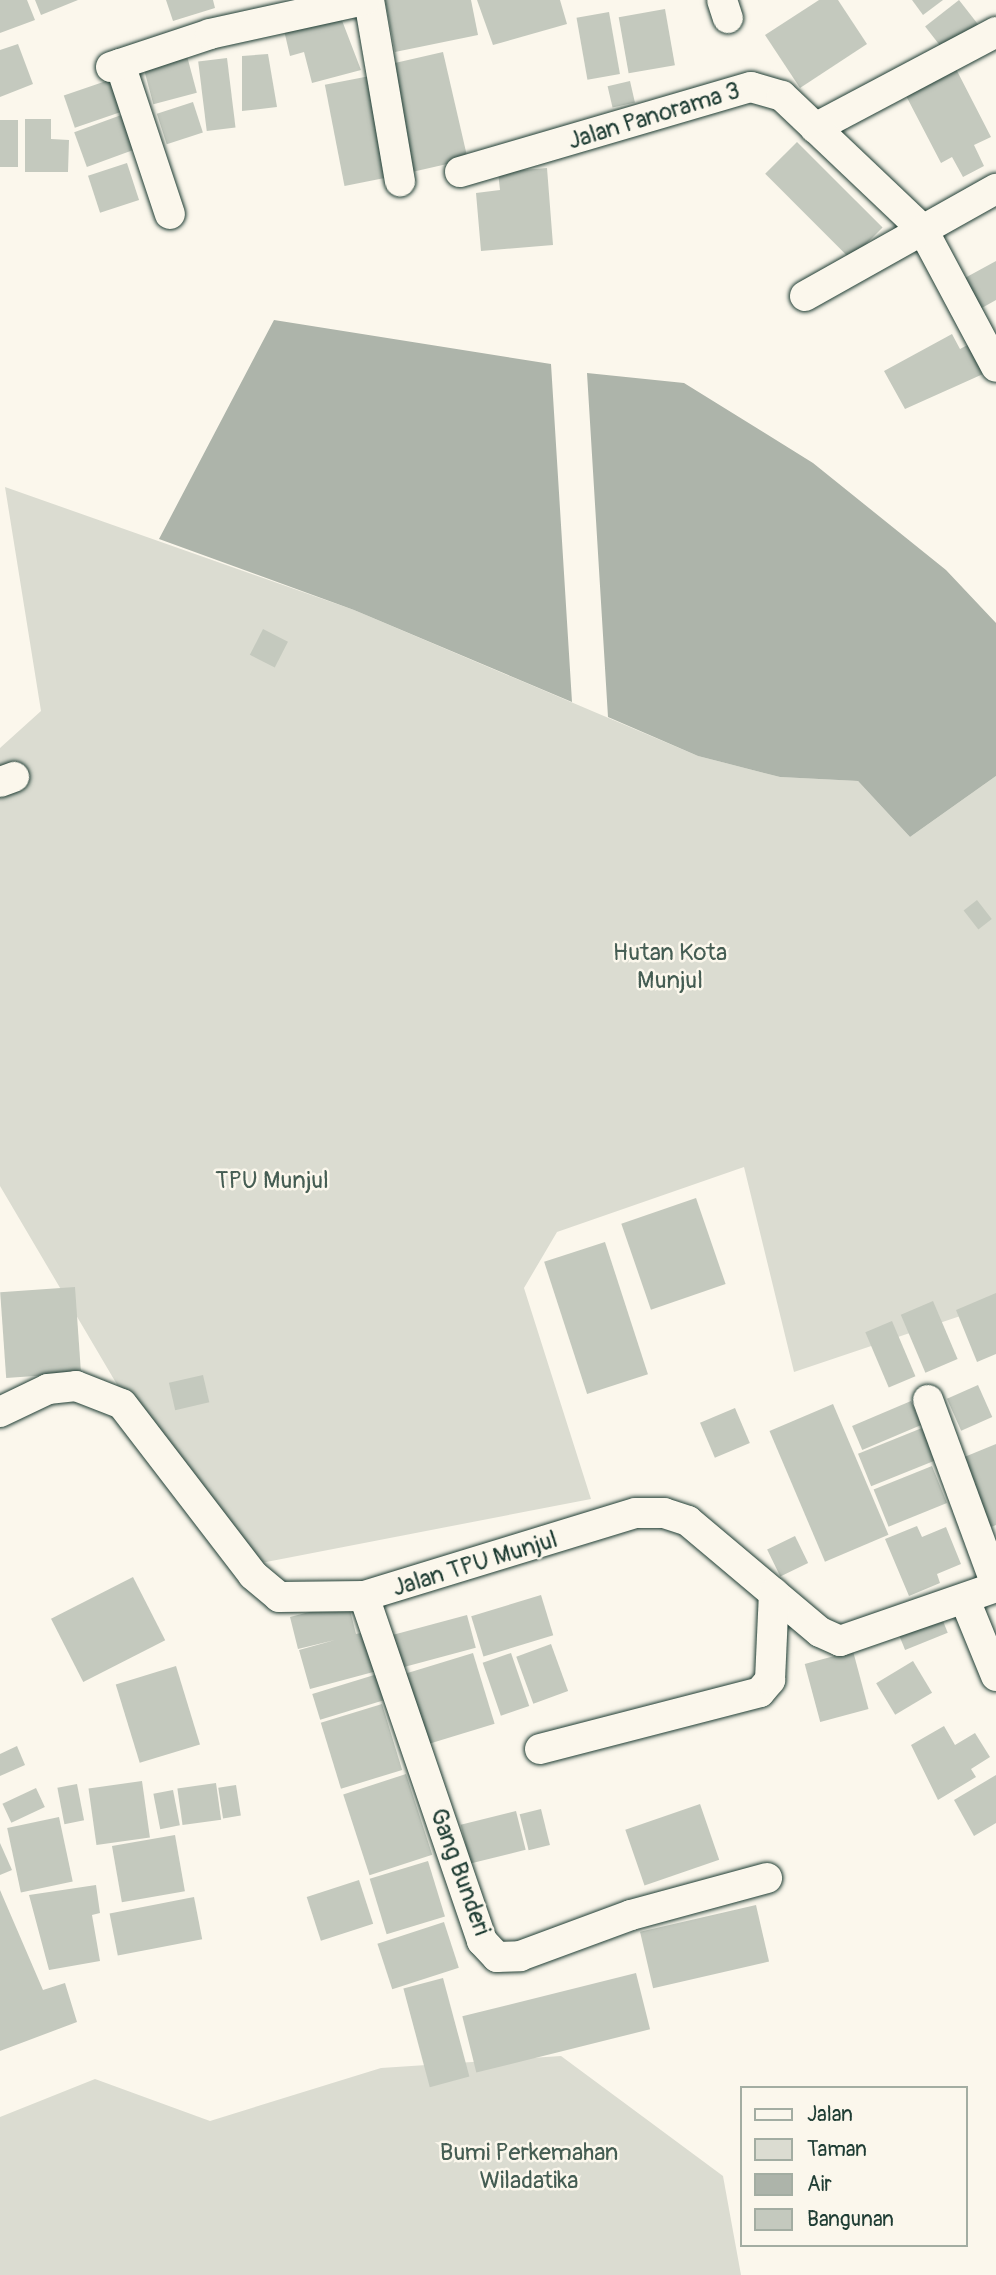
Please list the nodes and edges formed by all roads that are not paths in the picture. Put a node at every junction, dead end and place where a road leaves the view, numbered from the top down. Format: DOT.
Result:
graph roads {
  1 [pos="367,0"];
  2 [pos="996,33"];
  3 [pos="815,128"];
  4 [pos="460,173"];
  5 [pos="400,181"];
  6 [pos="996,189"];
  7 [pos="170,214"];
  8 [pos="923,230"];
  9 [pos="805,296"];
  10 [pos="996,367"];
  11 [pos="928,1400"];
  12 [pos="0,1412"];
  13 [pos="996,1586"];
  14 [pos="774,1593"];
  15 [pos="364,1596"];
  16 [pos="965,1600"];
  17 [pos="996,1676"];
  18 [pos="540,1749"];
  19 [pos="767,1878"];
  1 -- 5 [label="street"];
  1 -- 7 [label="street"];
  2 -- 3 [label="street"];
  3 -- 4 [label="street, Jalan Panorama 3"];
  3 -- 8 [label="street, Jalan Panorama 3"];
  6 -- 8 [label="street"];
  8 -- 9 [label="street"];
  8 -- 10 [label="street, Jalan Panorama 3"];
  11 -- 13 [label="street"];
  12 -- 15 [label="street, Jalan TPU Munjul"];
  13 -- 16 [label="street, Jalan TPU Munjul"];
  14 -- 15 [label="street, Jalan TPU Munjul"];
  14 -- 16 [label="street, Jalan TPU Munjul"];
  14 -- 18 [label="street"];
  15 -- 19 [label="street, Gang Bunderi"];
  16 -- 17 [label="street"];
}
